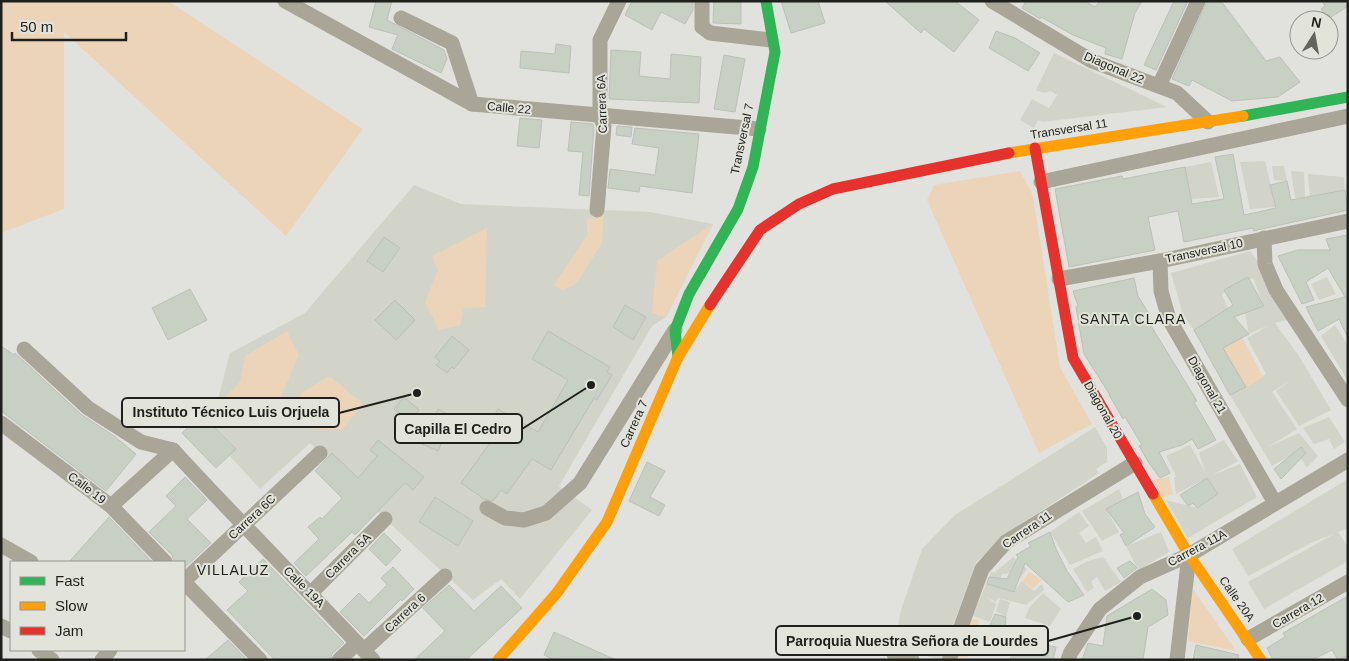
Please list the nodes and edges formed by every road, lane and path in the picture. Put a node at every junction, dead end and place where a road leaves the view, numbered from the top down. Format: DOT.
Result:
graph roads {
  1 [pos="285,1"];
  2 [pos="619,1"];
  3 [pos="702,1"];
  4 [pos="766,1"];
  5 [pos="992,1"];
  6 [pos="1198,1"];
  7 [pos="401,18"];
  8 [pos="772,40"];
  9 [pos="1159,86"];
  10 [pos="1348,97"];
  11 [pos="472,104"];
  12 [pos="600,116"];
  13 [pos="1348,116"];
  14 [pos="1208,122"];
  15 [pos="759,129"];
  16 [pos="1035,148"];
  17 [pos="1041,182"];
  18 [pos="799,204"];
  19 [pos="597,210"];
  20 [pos="1348,221"];
  21 [pos="1264,238"];
  22 [pos="1160,261"];
  23 [pos="1059,279"];
  24 [pos="674,330"];
  25 [pos="24,349"];
  26 [pos="678,357"];
  27 [pos="1348,400"];
  28 [pos="1,423"];
  29 [pos="173,450"];
  30 [pos="320,453"];
  31 [pos="1348,460"];
  32 [pos="1135,463"];
  33 [pos="1275,503"];
  34 [pos="111,506"];
  35 [pos="487,508"];
  36 [pos="385,519"];
  37 [pos="243,526"];
  38 [pos="1,546"];
  39 [pos="1189,555"];
  40 [pos="29,561"];
  41 [pos="164,561"];
  42 [pos="445,576"];
  43 [pos="185,580"];
  44 [pos="185,582"];
  45 [pos="1348,582"];
  46 [pos="311,593"];
  47 [pos="1248,639"];
  48 [pos="40,651"];
  49 [pos="365,651"];
  50 [pos="894,654"];
  51 [pos="52,660"];
  52 [pos="260,660"];
  53 [pos="339,660"];
  54 [pos="498,660"];
  55 [pos="912,660"];
  56 [pos="949,660"];
  57 [pos="1068,660"];
  58 [pos="1177,660"];
  59 [pos="1261,660"];
  1 -- 11 [label="street, Calle 22"];
  2 -- 12 [label="street, Carrera 6A"];
  3 -- 8 [label="street"];
  4 -- 8 [label="street, Transversal 7"];
  5 -- 9 [label="street, Diagonal 22"];
  6 -- 9 [label="street"];
  7 -- 11 [label="street"];
  8 -- 15 [label="street, Transversal 7"];
  9 -- 14 [label="street, Diagonal 22"];
  10 -- 14 [label="street, Transversal 11"];
  11 -- 12 [label="street, Calle 22"];
  12 -- 15 [label="street, Calle 22"];
  12 -- 19 [label="street, Carrera 6A"];
  13 -- 17 [label="street"];
  14 -- 16 [label="street, Transversal 11"];
  15 -- 24 [label="street, Transversal 7"];
  16 -- 17 [label="street, Diagonal 20"];
  16 -- 18 [label="street, Transversal 11"];
  17 -- 23 [label="street, Diagonal 20"];
  18 -- 26 [label="street, Carrera 7"];
  20 -- 21 [label="street, Transversal 10"];
  21 -- 22 [label="street, Transversal 10"];
  21 -- 27 [label="street"];
  22 -- 23 [label="street, Transversal 10"];
  22 -- 33 [label="street, Diagonal 21"];
  23 -- 32 [label="street, Diagonal 20"];
  24 -- 26 [label="street"];
  24 -- 35 [label="street"];
  25 -- 29 [label="street"];
  26 -- 54 [label="street, Carrera 7"];
  28 -- 34 [label="street, Calle 19"];
  29 -- 34 [label="street"];
  29 -- 37 [label="street, Calle 19A"];
  30 -- 37 [label="street, Carrera 6C"];
  31 -- 33 [label="street, Carrera 11A"];
  32 -- 39 [label="street, Diagonal 20"];
  32 -- 56 [label="street, Carrera 11"];
  33 -- 39 [label="street, Carrera 11A"];
  34 -- 41 [label="street, Calle 19"];
  36 -- 46 [label="street, Carrera 5A"];
  37 -- 43 [label="street, Carrera 6C"];
  37 -- 46 [label="street, Calle 19A"];
  38 -- 40 [label="street"];
  39 -- 47 [label="street, Calle 20A"];
  39 -- 57 [label="street, Carrera 11A"];
  39 -- 58 [label="street"];
  42 -- 49 [label="street, Carrera 6"];
  44 -- 52 [label="street"];
  45 -- 47 [label="street, Carrera 12"];
  46 -- 49 [label="street, Calle 19A"];
  47 -- 59 [label="street, Calle 20A"];
  48 -- 51 [label="street"];
  49 -- 53 [label="street, Carrera 6"];
  50 -- 55 [label="street"];
}
